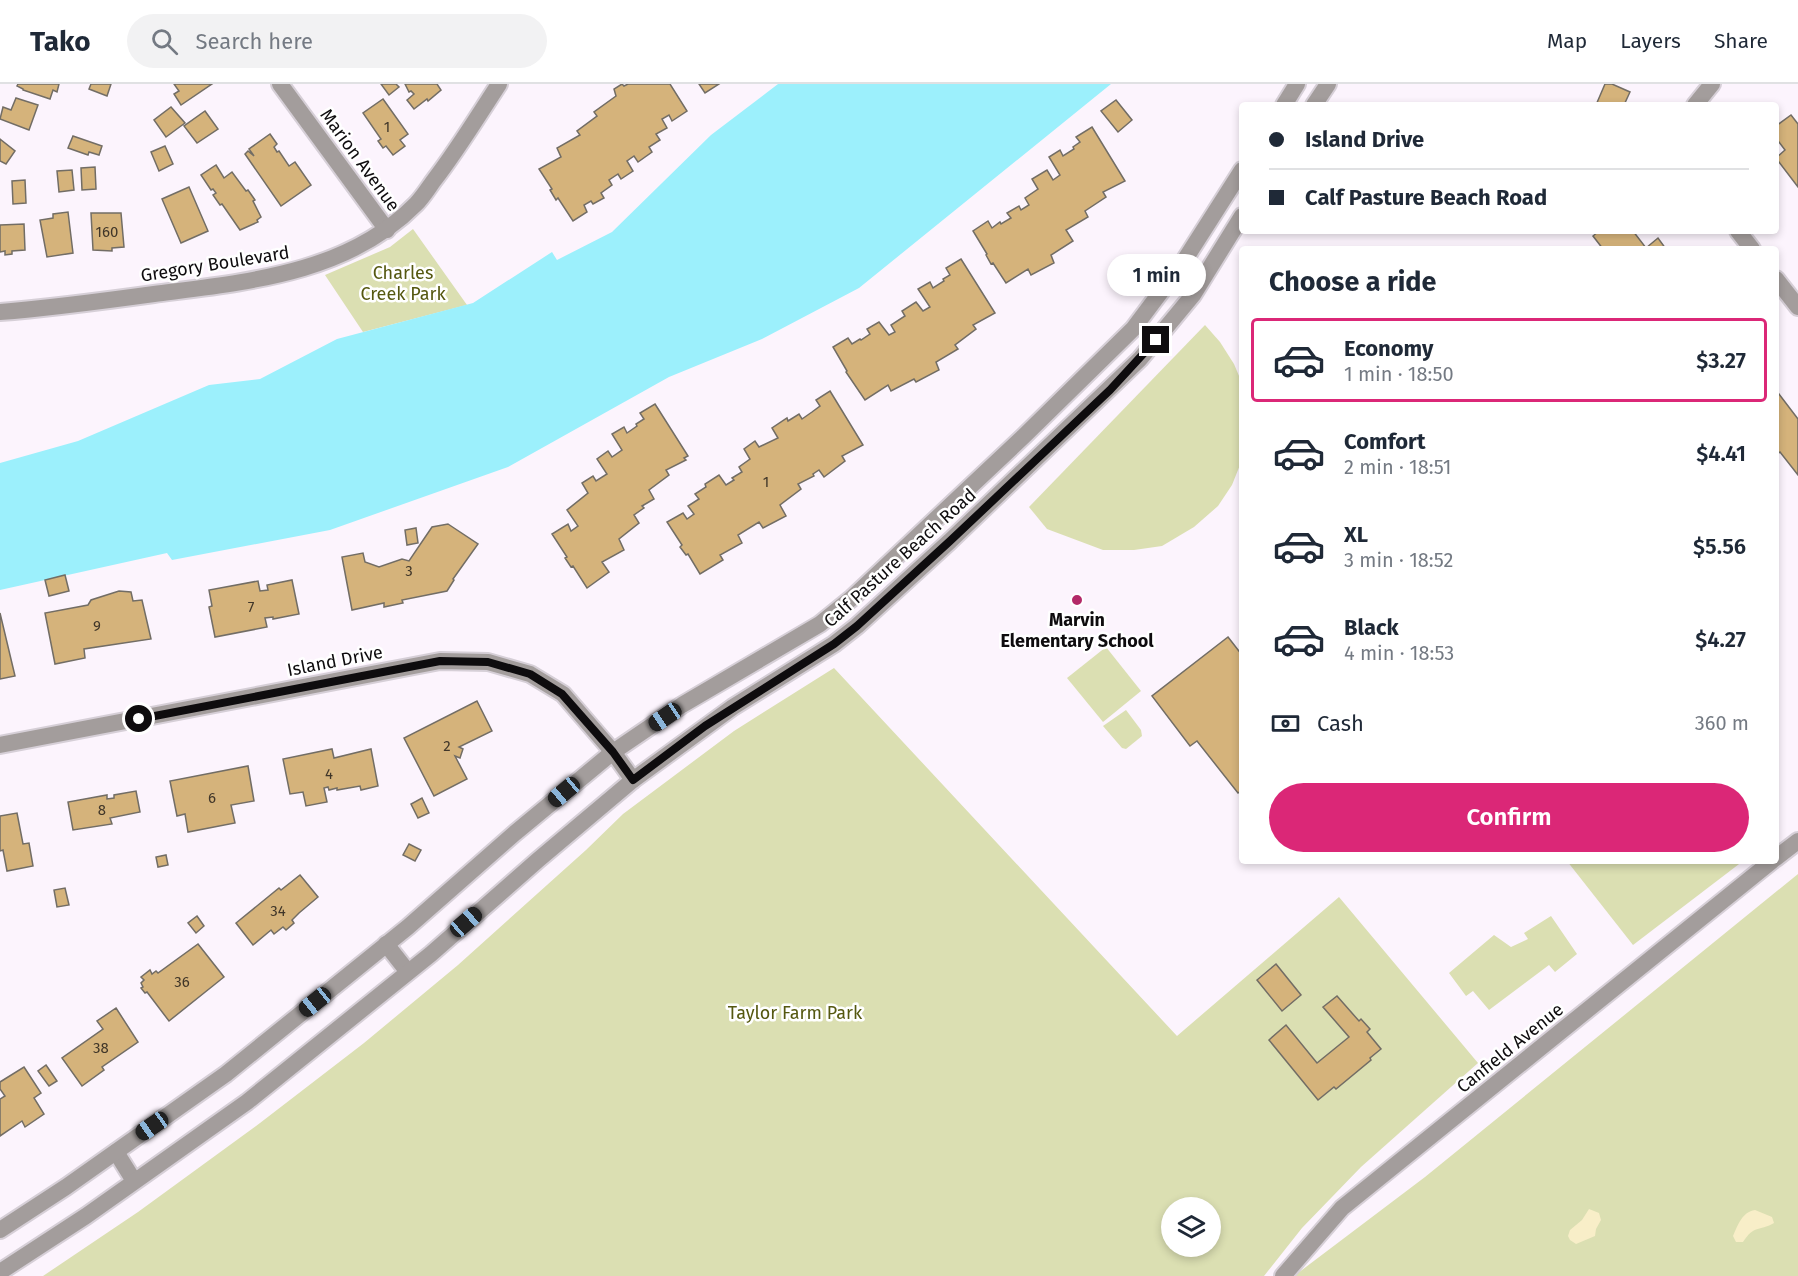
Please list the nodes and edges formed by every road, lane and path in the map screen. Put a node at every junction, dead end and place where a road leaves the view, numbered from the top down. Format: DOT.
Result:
graph roads {
  1 [pos="280,84"];
  2 [pos="499,84"];
  3 [pos="1297,84"];
  4 [pos="1328,84"];
  5 [pos="1712,84"];
  6 [pos="1286,102"];
  7 [pos="1316,102"];
  8 [pos="1697,102"];
  9 [pos="1239,175"];
  10 [pos="1239,221"];
  11 [pos="387,230"];
  12 [pos="1740,234"];
  13 [pos="1750,246"];
  14 [pos="1172,279"];
  15 [pos="1779,283"];
  16 [pos="1193,295"];
  17 [pos="1798,307"];
  18 [pos="0,312"];
  19 [pos="0,745"];
  20 [pos="613,752"];
  21 [pos="633,780"];
  22 [pos="1798,841"];
  23 [pos="1779,856"];
  24 [pos="1768,864"];
  25 [pos="386,944"];
  26 [pos="408,972"];
  27 [pos="116,1152"];
  28 [pos="134,1181"];
  29 [pos="0,1230"];
  30 [pos="0,1272"];
  31 [pos="1283,1276"];
  1 -- 11 [label="street, Marion Avenue"];
  2 -- 11 [label="street, Gregory Boulevard"];
  3 -- 6 [label="street"];
  4 -- 7 [label="street"];
  5 -- 8 [label="street"];
  9 -- 14 [label="street, Calf Pasture Beach Road"];
  10 -- 16 [label="street, Calf Pasture Beach Road"];
  11 -- 18 [label="street, Gregory Boulevard"];
  12 -- 13 [label="street"];
  14 -- 16 [label="street"];
  14 -- 20 [label="street, Calf Pasture Beach Road"];
  15 -- 17 [label="street"];
  16 -- 21 [label="street, Calf Pasture Beach Road"];
  19 -- 20 [label="street, Island Drive"];
  20 -- 21 [label="street, Island Drive"];
  20 -- 25 [label="street, Calf Pasture Beach Road"];
  21 -- 26 [label="street, Calf Pasture Beach Road"];
  22 -- 23 [label="street"];
  24 -- 31 [label="street, Canfield Avenue"];
  25 -- 26 [label="street"];
  25 -- 27 [label="street, Calf Pasture Beach Road"];
  26 -- 28 [label="street, Calf Pasture Beach Road"];
  27 -- 28 [label="street"];
  27 -- 29 [label="street, Calf Pasture Beach Road"];
  28 -- 30 [label="street, Calf Pasture Beach Road"];
}
